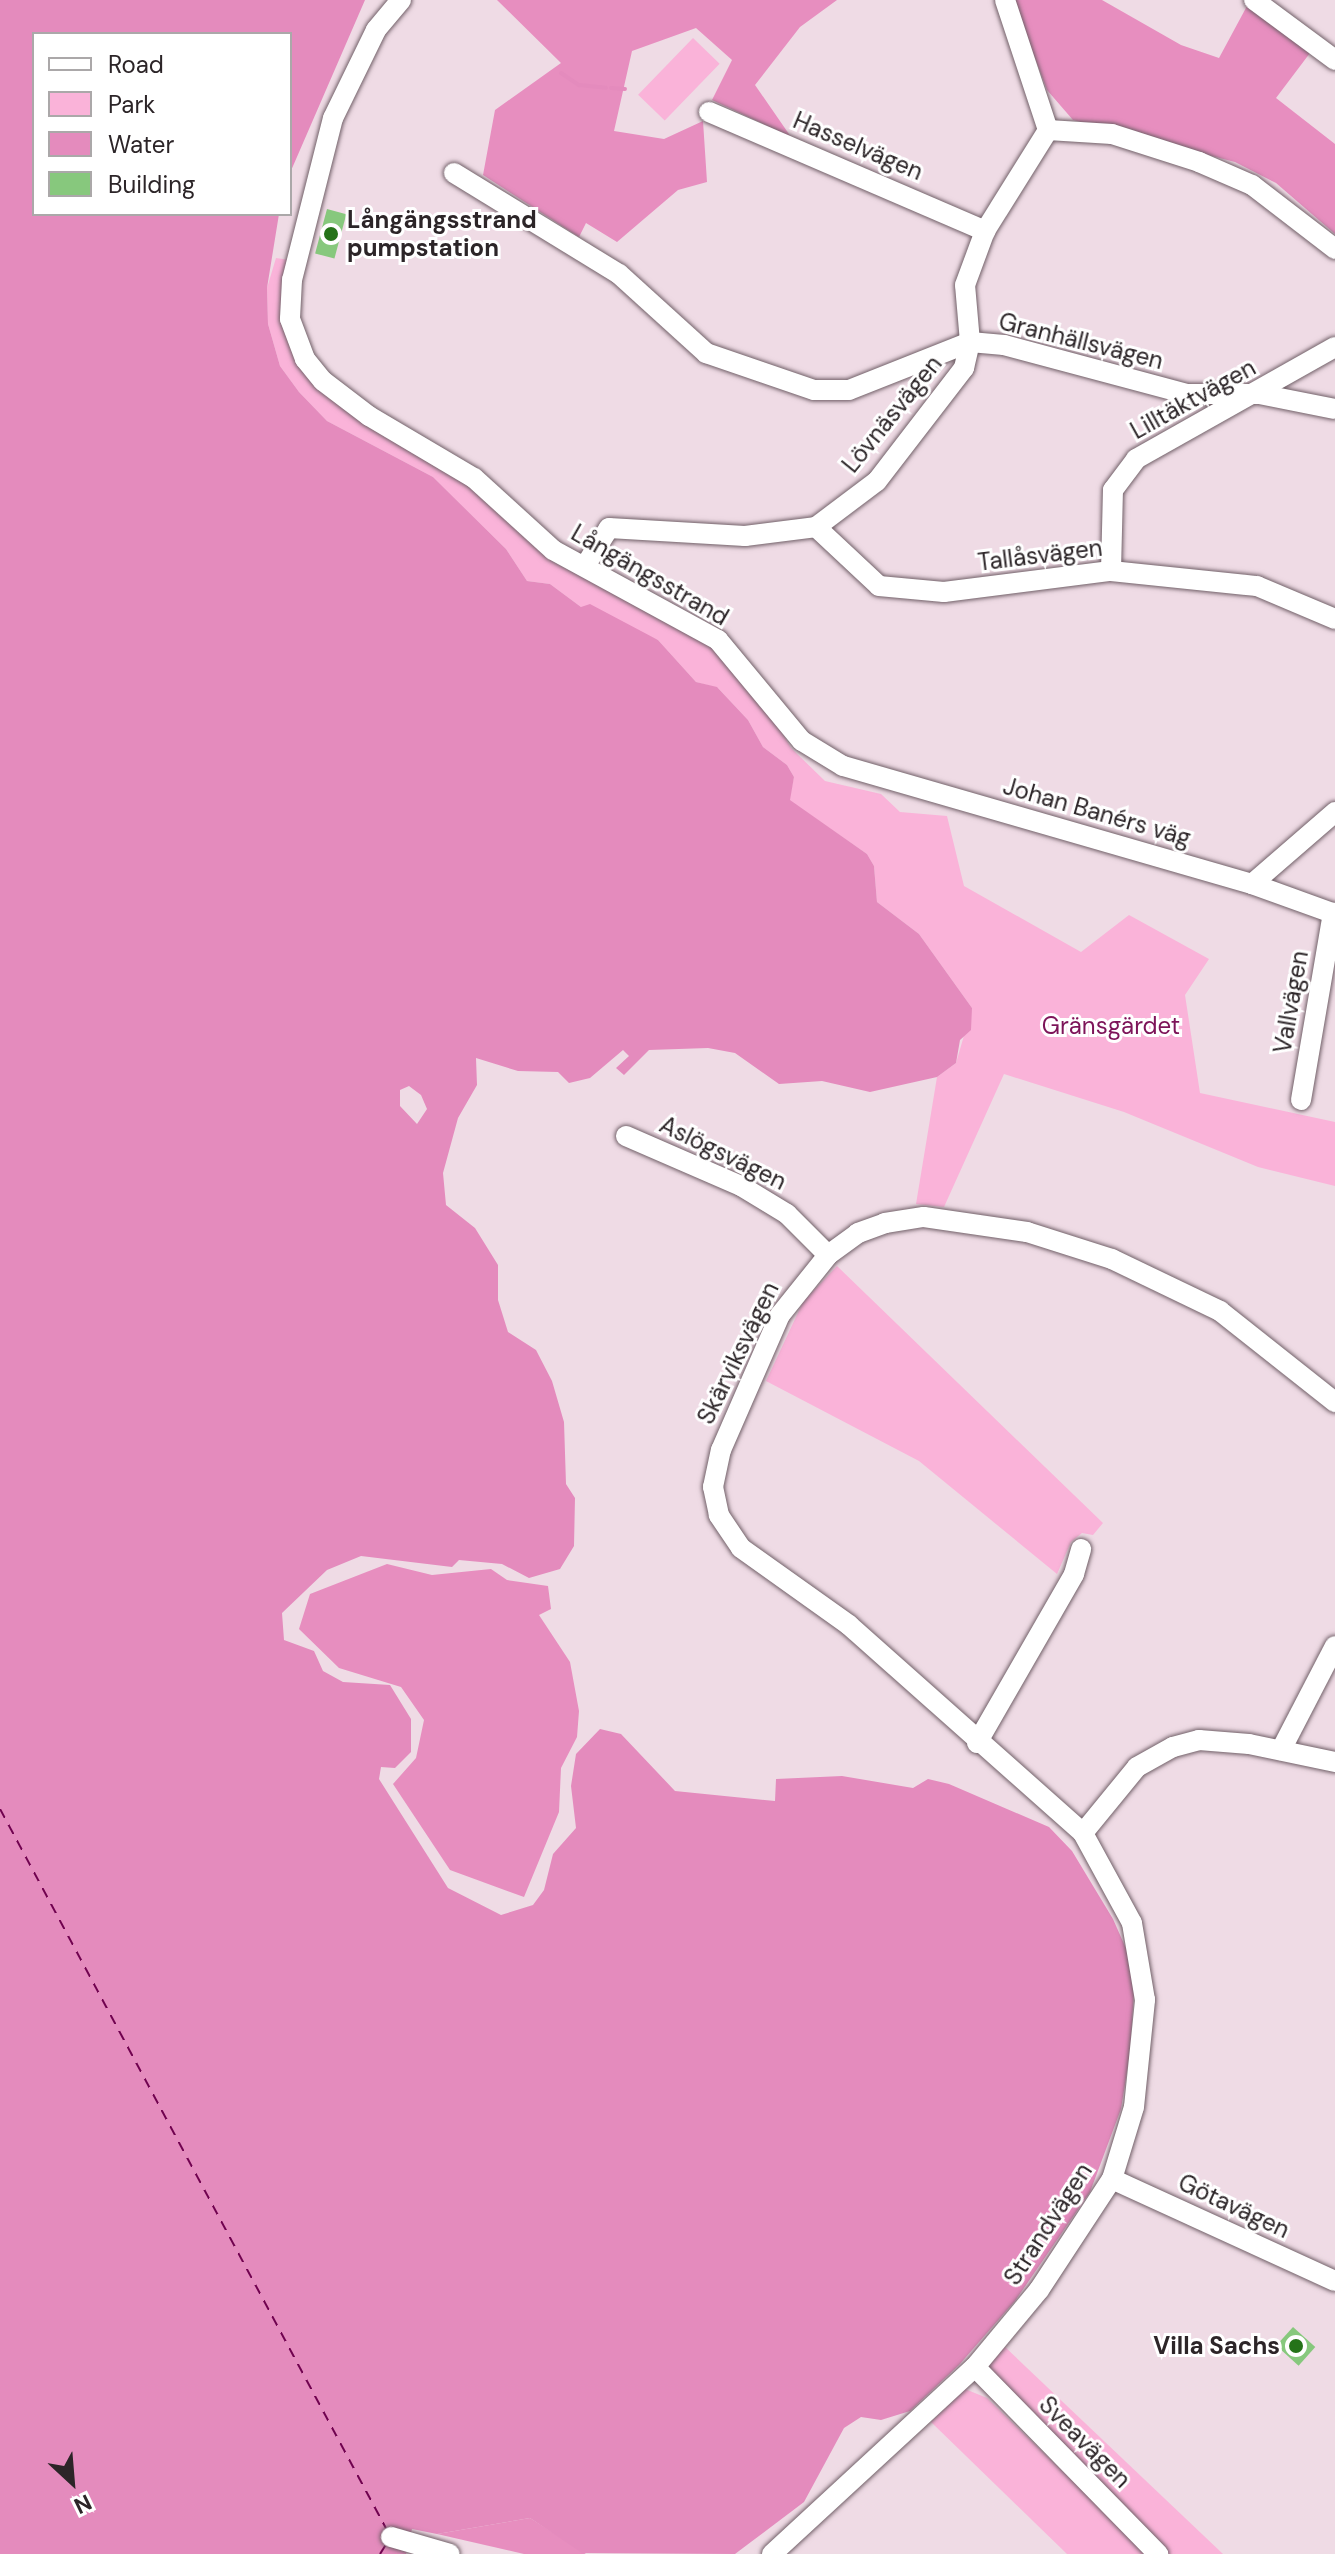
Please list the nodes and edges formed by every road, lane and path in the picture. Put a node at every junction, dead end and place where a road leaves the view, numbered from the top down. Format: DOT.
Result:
graph roads {
  1 [pos="401,0"];
  2 [pos="1005,0"];
  3 [pos="1254,0"];
  4 [pos="1335,60"];
  5 [pos="709,112"];
  6 [pos="1048,130"];
  7 [pos="454,173"];
  8 [pos="985,231"];
  9 [pos="1335,249"];
  10 [pos="970,342"];
  11 [pos="1335,347"];
  12 [pos="1259,394"];
  13 [pos="1335,409"];
  14 [pos="816,527"];
  15 [pos="585,566"];
  16 [pos="1111,571"];
  17 [pos="1335,619"];
  18 [pos="843,766"];
  19 [pos="1335,812"];
  20 [pos="1252,884"];
  21 [pos="1334,914"];
  22 [pos="1301,1100"];
  23 [pos="626,1136"];
  24 [pos="828,1255"];
  25 [pos="1335,1402"];
  26 [pos="1081,1549"];
  27 [pos="1335,1646"];
  28 [pos="977,1743"];
  29 [pos="1281,1750"];
  30 [pos="1335,1762"];
  31 [pos="1083,1833"];
  32 [pos="1112,2179"];
  33 [pos="1335,2281"];
  34 [pos="975,2367"];
  35 [pos="391,2537"];
  36 [pos="450,2554"];
  37 [pos="772,2554"];
  38 [pos="1158,2554"];
  1 -- 15 [label="street, Långängsstrand"];
  2 -- 6 [label="street"];
  3 -- 4 [label="street"];
  5 -- 8 [label="street, Hasselvägen"];
  6 -- 8 [label="street, Lövnäsvägen"];
  6 -- 9 [label="street"];
  7 -- 10 [label="street, Granhällsvägen"];
  8 -- 10 [label="street, Lövnäsvägen"];
  10 -- 12 [label="street, Granhällsvägen"];
  10 -- 14 [label="street, Lövnäsvägen"];
  11 -- 12 [label="street, Lilltäktvägen"];
  12 -- 13 [label="street, Granhällsvägen"];
  12 -- 16 [label="street, Lilltäktvägen"];
  14 -- 15 [label="street, Lövnäsvägen"];
  14 -- 16 [label="street, Tallåsvägen"];
  15 -- 18 [label="street, Långängsstrand"];
  16 -- 17 [label="street, Tallåsvägen"];
  18 -- 20 [label="street, Johan Banérs väg"];
  19 -- 20 [label="street"];
  20 -- 21 [label="street, Johan Banérs väg"];
  21 -- 22 [label="street, Vallvägen"];
  23 -- 24 [label="street, Aslögsvägen"];
  24 -- 25 [label="street, Skärviksvägen"];
  24 -- 28 [label="street, Skärviksvägen"];
  26 -- 28 [label="street"];
  27 -- 29 [label="street"];
  28 -- 31 [label="street, Skärviksvägen"];
  29 -- 30 [label="street"];
  29 -- 31 [label="street"];
  31 -- 32 [label="street, Strandvägen"];
  32 -- 33 [label="street, Götavägen"];
  32 -- 34 [label="street, Strandvägen"];
  34 -- 37 [label="street, Strandvägen"];
  34 -- 38 [label="street, Sveavägen"];
  35 -- 36 [label="street"];
}
